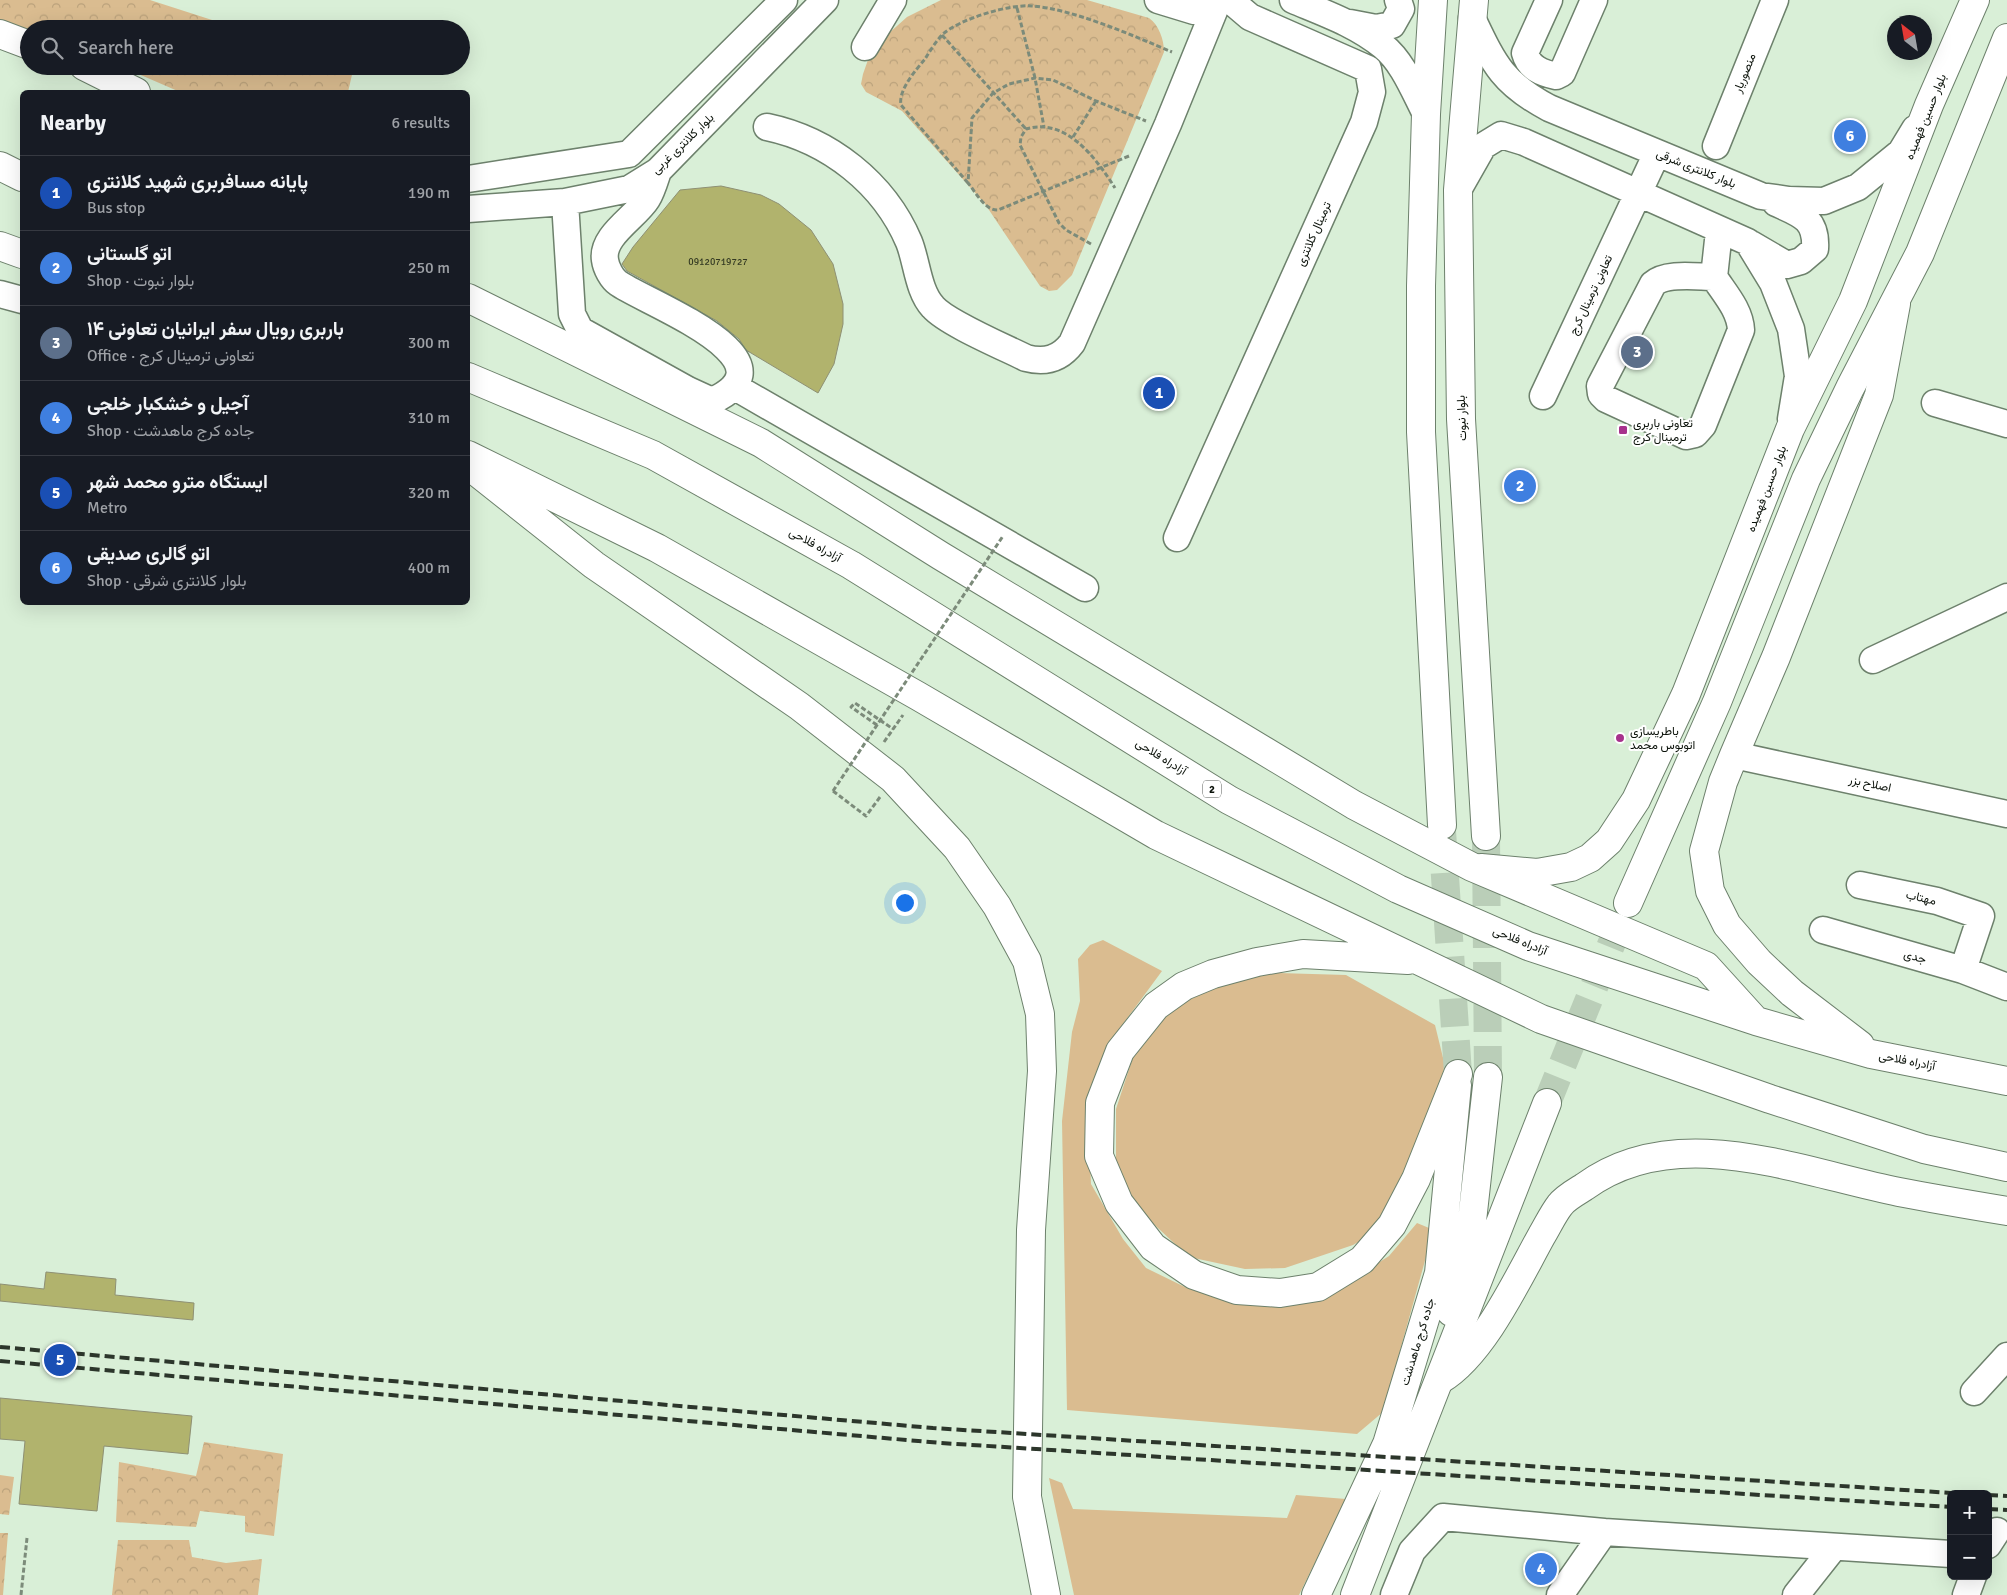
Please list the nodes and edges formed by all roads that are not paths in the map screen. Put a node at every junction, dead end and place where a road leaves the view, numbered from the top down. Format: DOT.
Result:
graph roads {
  1 [pos="784,0"];
  2 [pos="825,0"];
  3 [pos="892,0"];
  4 [pos="1158,0"];
  5 [pos="1293,0"];
  6 [pos="1398,0"];
  7 [pos="1433,0"];
  8 [pos="1548,0"];
  9 [pos="1594,0"];
  10 [pos="1775,0"];
  11 [pos="1975,0"];
  12 [pos="1220,4"];
  13 [pos="1473,9"];
  14 [pos="1347,22"];
  15 [pos="0,34"];
  16 [pos="2007,38"];
  17 [pos="20,42"];
  18 [pos="866,47"];
  19 [pos="102,75"];
  20 [pos="132,90"];
  21 [pos="1930,105"];
  22 [pos="1426,114"];
  23 [pos="766,127"];
  24 [pos="1716,146"];
  25 [pos="1657,153"];
  26 [pos="0,166"];
  27 [pos="658,171"];
  28 [pos="20,175"];
  29 [pos="470,179"];
  30 [pos="1458,190"];
  31 [pos="1639,195"];
  32 [pos="1761,196"];
  33 [pos="565,202"];
  34 [pos="470,209"];
  35 [pos="1719,231"];
  36 [pos="1748,242"];
  37 [pos="0,246"];
  38 [pos="20,253"];
  39 [pos="1714,277"];
  40 [pos="0,294"];
  41 [pos="20,299"];
  42 [pos="470,299"];
  43 [pos="1896,304"];
  44 [pos="470,378"];
  45 [pos="735,387"];
  46 [pos="1543,396"];
  47 [pos="1935,403"];
  48 [pos="2007,424"];
  49 [pos="1790,429"];
  50 [pos="470,456"];
  51 [pos="470,466"];
  52 [pos="1176,538"];
  53 [pos="1085,588"];
  54 [pos="2007,597"];
  55 [pos="1873,660"];
  56 [pos="1734,755"];
  57 [pos="2007,814"];
  58 [pos="1442,825"];
  59 [pos="1486,836"];
  60 [pos="1472,867"];
  61 [pos="1860,885"];
  62 [pos="1628,903"];
  63 [pos="1823,930"];
  64 [pos="1422,960"];
  65 [pos="1962,970"];
  66 [pos="2007,987"];
  67 [pos="1756,1021"];
  68 [pos="1871,1054"];
  69 [pos="1488,1077"];
  70 [pos="2007,1081"];
  71 [pos="1547,1103"];
  72 [pos="2007,1167"];
  73 [pos="2007,1211"];
  74 [pos="2007,1356"];
  75 [pos="1441,1379"];
  76 [pos="1974,1392"];
  77 [pos="1604,1532"];
  78 [pos="1834,1547"];
  79 [pos="1947,1554"];
  80 [pos="1972,1580"];
  81 [pos="1046,1595"];
  82 [pos="1316,1595"];
  83 [pos="1355,1595"];
  84 [pos="1394,1595"];
  85 [pos="1560,1595"];
  86 [pos="1796,1595"];
  87 [pos="1966,1595"];
  1 -- 29 [label="street"];
  2 -- 27 [label="street, بلوار کلانتری غربی"];
  3 -- 18 [label="street"];
  4 -- 12 [label="street"];
  5 -- 14 [label="street"];
  6 -- 14 [label="street"];
  7 -- 22 [label="main road"];
  8 -- 9 [label="street"];
  10 -- 24 [label="street, منصوریار"];
  11 -- 21 [label="main road, بلوار حسین فهمیده"];
  12 -- 23 [label="street"];
  12 -- 52 [label="street, ترمینال کلانتری"];
  13 -- 25 [label="street, بلوار کلانتری شرقی"];
  13 -- 30 [label="main road, بلوار نبوت"];
  14 -- 22 [label="street"];
  15 -- 17 [label="main road"];
  16 -- 43 [label="main road"];
  19 -- 20 [label="main road"];
  21 -- 32 [label="street, بلوار کلانتری شرقی"];
  21 -- 49 [label="main road, بلوار حسین فهمیده"];
  22 -- 58 [label="main road"];
  25 -- 31 [label="street, تعاونی ترمینال کرج"];
  25 -- 32 [label="street, بلوار کلانتری شرقی"];
  26 -- 28 [label="main road"];
  27 -- 33 [label="street, بلوار کلانتری غربی"];
  27 -- 45 [label="street"];
  30 -- 31 [label="street"];
  30 -- 59 [label="main road, بلوار نبوت"];
  31 -- 35 [label="street"];
  31 -- 46 [label="street, تعاونی ترمینال کرج"];
  32 -- 36 [label="street"];
  33 -- 34 [label="street, بلوار کلانتری غربی"];
  33 -- 45 [label="street"];
  35 -- 36 [label="street"];
  35 -- 39 [label="street"];
  36 -- 49 [label="street"];
  37 -- 38 [label="main road"];
  39 -- 39 [label="street"];
  40 -- 41 [label="street"];
  42 -- 60 [label="main road"];
  43 -- 56 [label="main road"];
  43 -- 62 [label="main road"];
  44 -- 67 [label="main road, آزادراه فلاحی / 2"];
  45 -- 53 [label="street"];
  47 -- 48 [label="street"];
  49 -- 60 [label="main road, بلوار حسین فهمیده"];
  50 -- 64 [label="main road"];
  51 -- 81 [label="main road"];
  54 -- 55 [label="street"];
  56 -- 57 [label="street, اصلاح بزر"];
  56 -- 68 [label="main road"];
  60 -- 67 [label="main road"];
  61 -- 65 [label="street, مهتاب"];
  63 -- 65 [label="street, جدی"];
  64 -- 72 [label="main road"];
  64 -- 82 [label="main road, جاده کرج ماهدشت"];
  65 -- 66 [label="street, جدی"];
  67 -- 68 [label="main road, آزادراه فلاحی / 2"];
  68 -- 70 [label="main road, آزادراه فلاحی / 2"];
  69 -- 75 [label="main road"];
  71 -- 75 [label="main road"];
  73 -- 75 [label="main road"];
  74 -- 76 [label="street"];
  75 -- 83 [label="main road"];
  77 -- 78 [label="street"];
  77 -- 84 [label="street"];
  77 -- 85 [label="street"];
  78 -- 79 [label="street"];
  78 -- 86 [label="street"];
  80 -- 87 [label="street"];
}
